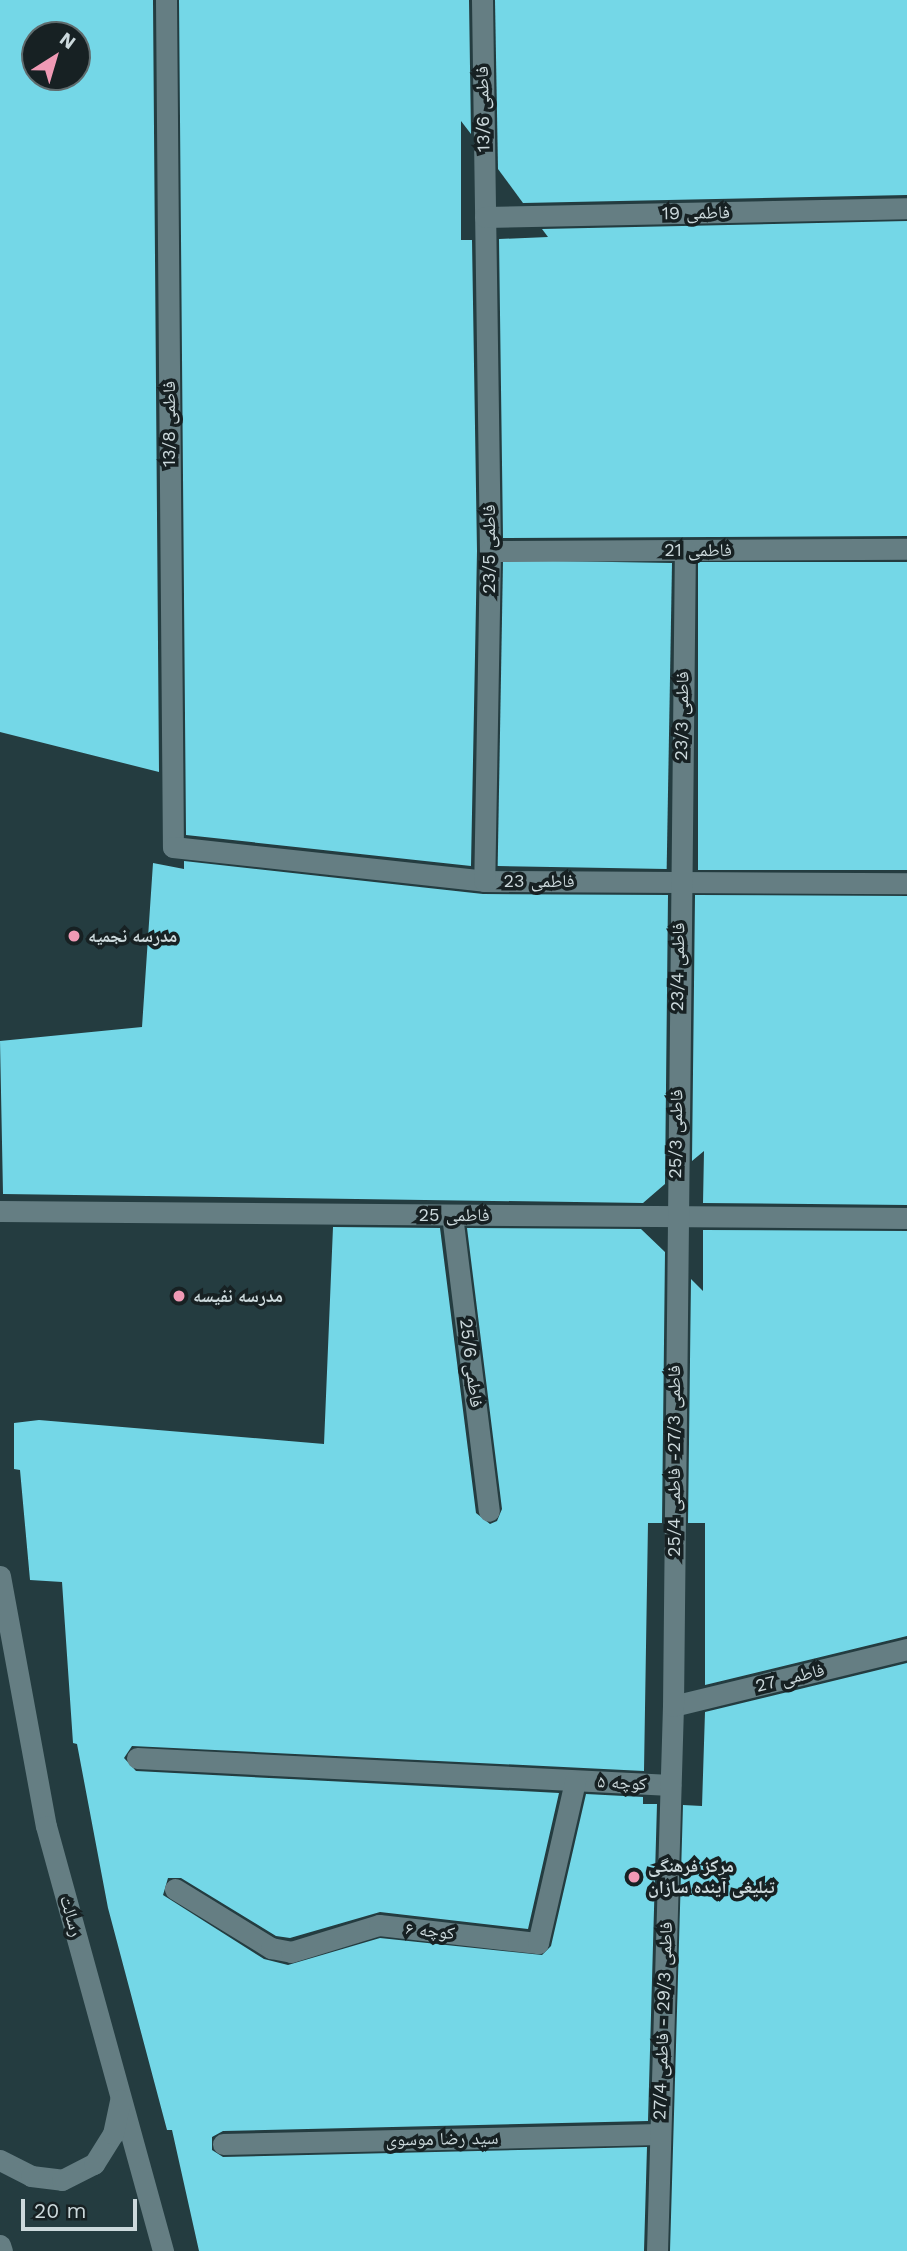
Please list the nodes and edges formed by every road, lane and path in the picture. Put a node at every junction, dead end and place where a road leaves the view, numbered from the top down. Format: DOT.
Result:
graph roads {
  1 [pos="166,0"];
  2 [pos="482,0"];
  3 [pos="907,208"];
  4 [pos="485,217"];
  5 [pos="685,550"];
  6 [pos="907,550"];
  7 [pos="490,551"];
  8 [pos="173,847"];
  9 [pos="484,881"];
  10 [pos="678,882"];
  11 [pos="907,883"];
  12 [pos="677,1052"];
  13 [pos="0,1211"];
  14 [pos="452,1214"];
  15 [pos="675,1216"];
  16 [pos="907,1218"];
  17 [pos="489,1511"];
  18 [pos="0,1576"];
  19 [pos="907,1649"];
  20 [pos="673,1706"];
  21 [pos="137,1758"];
  22 [pos="575,1781"];
  23 [pos="670,1785"];
  24 [pos="175,1889"];
  25 [pos="121,2095"];
  26 [pos="660,2134"];
  27 [pos="223,2144"];
  28 [pos="0,2160"];
  29 [pos="0,2245"];
  30 [pos="2,2251"];
  31 [pos="163,2251"];
  32 [pos="657,2251"];
  1 -- 8 [label="street, فاطمی 13/8"];
  2 -- 4 [label="street, فاطمی 13/6"];
  3 -- 4 [label="street, فاطمی 19"];
  4 -- 7 [label="street, فاطمی 23/5"];
  5 -- 6 [label="street, فاطمی 21"];
  5 -- 7 [label="street, فاطمی 21"];
  5 -- 10 [label="street, فاطمی 23/3"];
  7 -- 9 [label="street, فاطمی 23/5"];
  8 -- 9 [label="street, فاطمی 23"];
  9 -- 10 [label="street, فاطمی 23"];
  10 -- 11 [label="street, فاطمی 23"];
  10 -- 12 [label="street, فاطمی 23/4"];
  12 -- 15 [label="street, فاطمی 25/3"];
  13 -- 14 [label="street, فاطمی 25"];
  14 -- 15 [label="street, فاطمی 25"];
  14 -- 17 [label="street, فاطمی 25/6"];
  15 -- 16 [label="street, فاطمی 25"];
  15 -- 20 [label="street, فاطمی 27/3- فاطمی 25/4"];
  18 -- 25 [label="street, رسالت"];
  19 -- 20 [label="street, فاطمی 27"];
  20 -- 23 [label="street, فاطمی 29/3 - فاطمی 27/4"];
  21 -- 22 [label="street, کوچه ۵"];
  22 -- 23 [label="street, کوچه ۵"];
  22 -- 24 [label="street, کوچه ۶"];
  23 -- 26 [label="street, فاطمی 29/3 - فاطمی 27/4"];
  25 -- 28 [label="street"];
  25 -- 31 [label="street, رسالت"];
  26 -- 27 [label="street, سید رضا موسوی"];
  26 -- 32 [label="street, فاطمی 29/3 - فاطمی 27/4"];
  29 -- 30 [label="street"];
}
